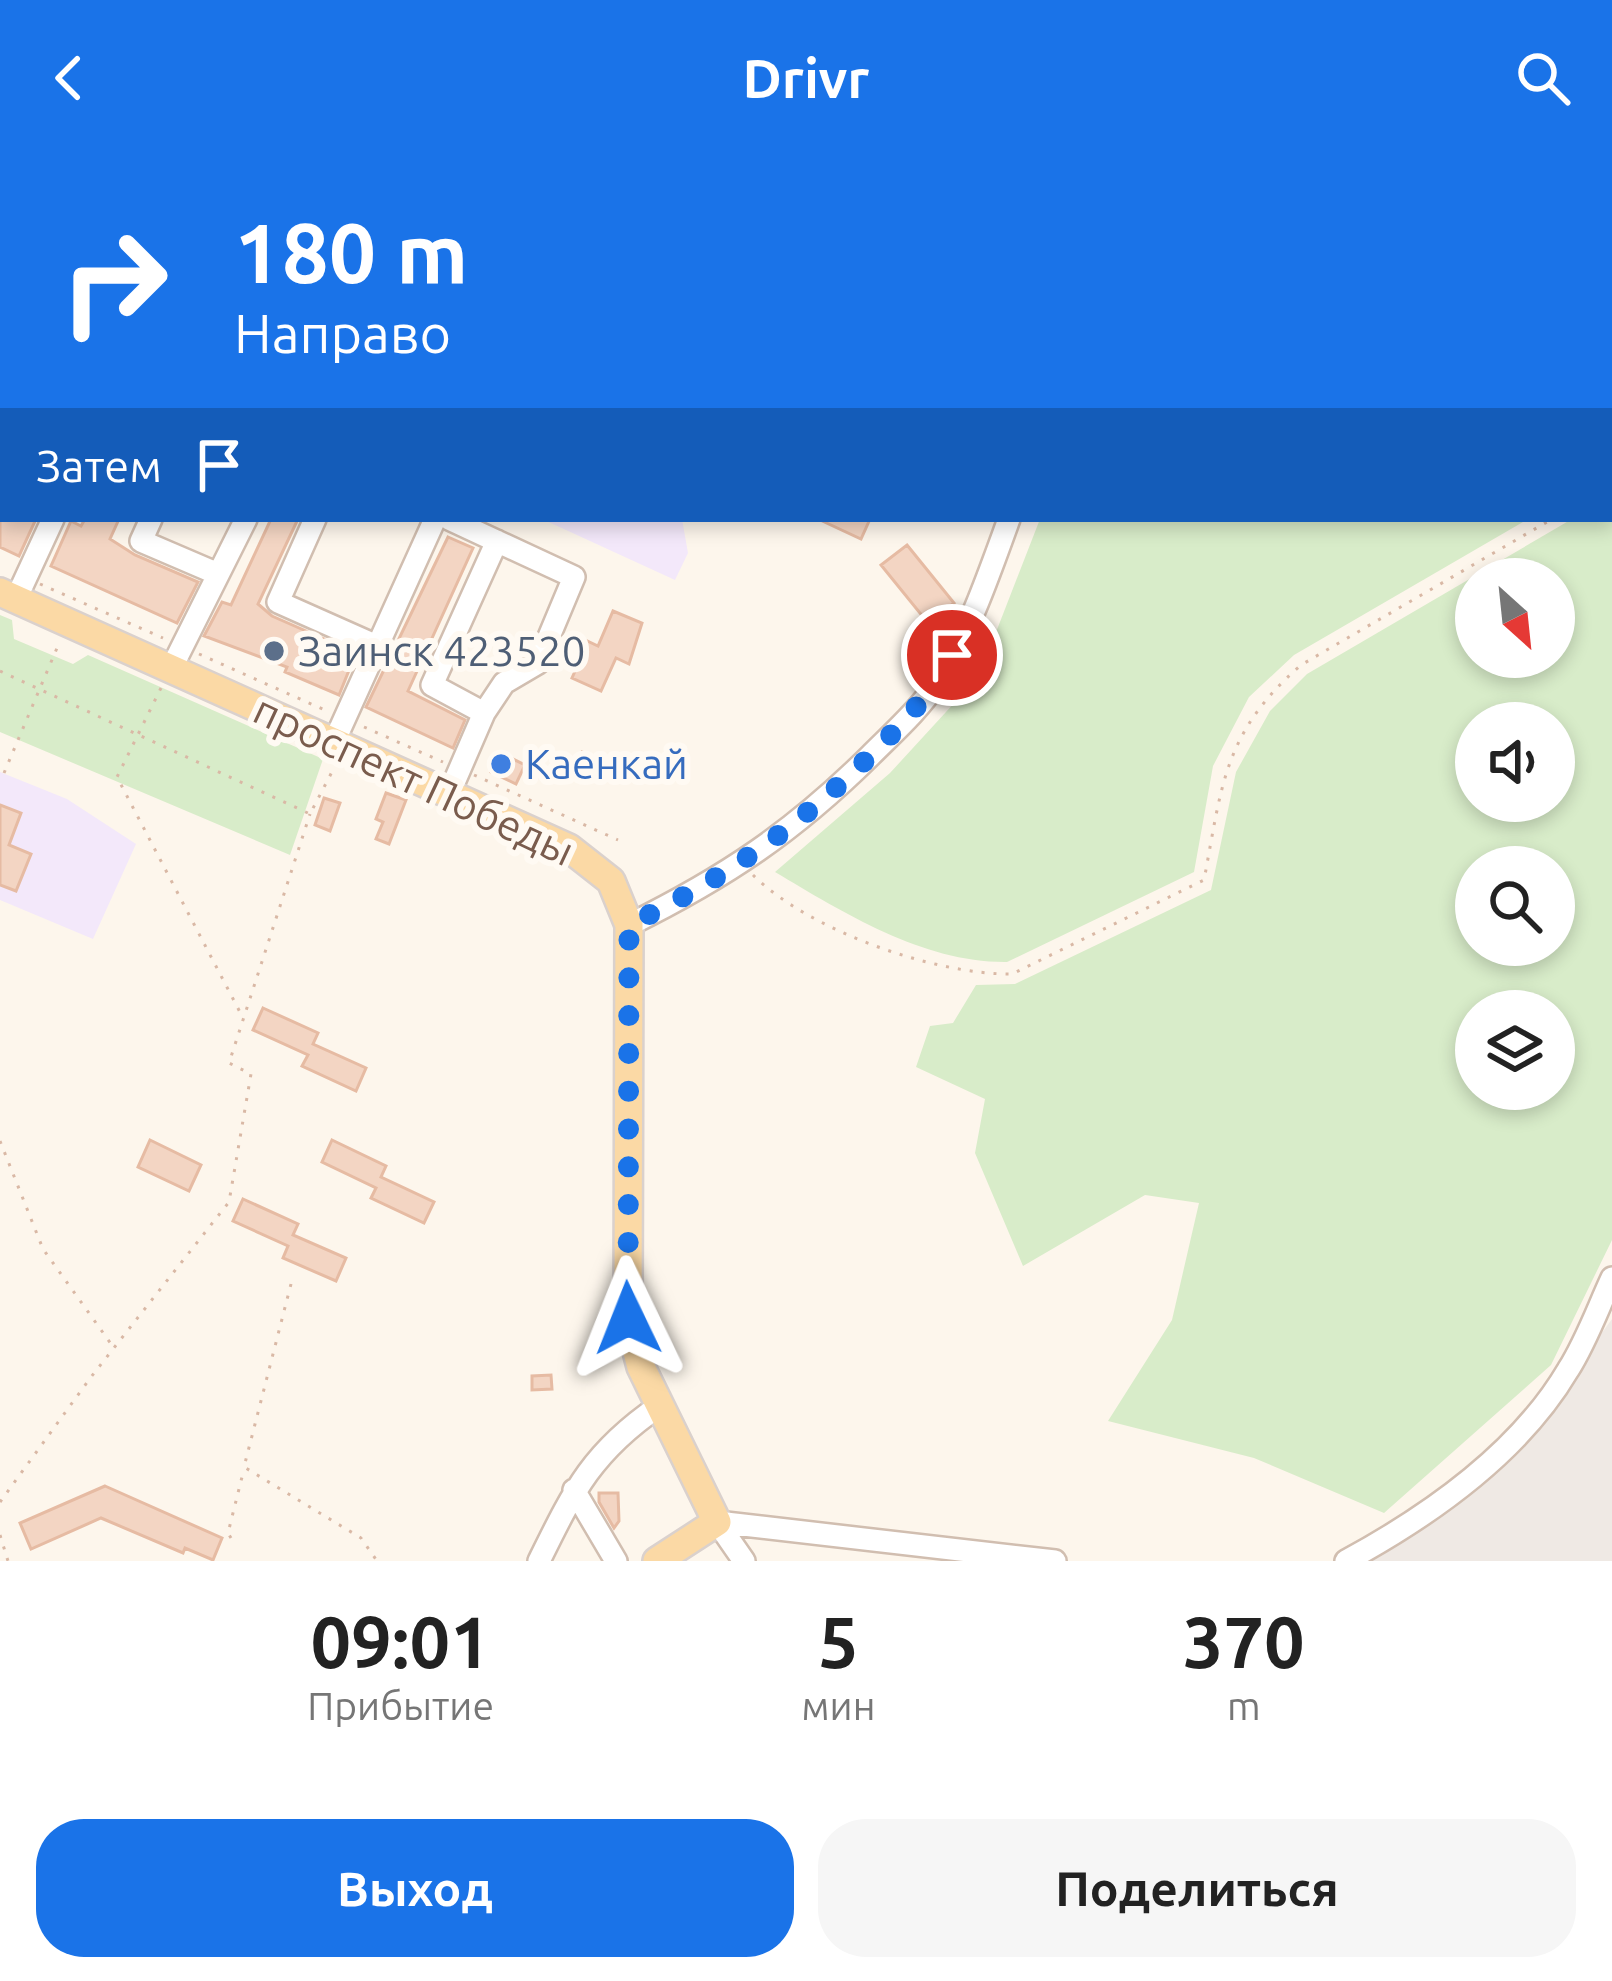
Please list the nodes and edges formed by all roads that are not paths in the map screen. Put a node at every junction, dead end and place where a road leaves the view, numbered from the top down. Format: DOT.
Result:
graph roads {
  1 [pos="51,522"];
  2 [pos="150,522"];
  3 [pos="244,522"];
  4 [pos="315,522"];
  5 [pos="434,522"];
  6 [pos="455,522"];
  7 [pos="1009,522"];
  8 [pos="497,541"];
  9 [pos="218,574"];
  10 [pos="14,590"];
  11 [pos="377,646"];
  12 [pos="177,658"];
  13 [pos="484,713"];
  14 [pos="341,736"];
  15 [pos="454,781"];
  16 [pos="629,925"];
  17 [pos="1612,1278"];
  18 [pos="659,1406"];
  19 [pos="574,1490"];
  20 [pos="717,1522"];
  21 [pos="539,1561"];
  22 [pos="616,1561"];
  23 [pos="658,1561"];
  24 [pos="744,1561"];
  25 [pos="1055,1561"];
  26 [pos="1346,1561"];
  1 -- 10 [label="street"];
  2 -- 9 [label="street"];
  3 -- 9 [label="street"];
  4 -- 11 [label="street"];
  5 -- 11 [label="street"];
  6 -- 8 [label="street"];
  7 -- 16 [label="street"];
  8 -- 13 [label="street"];
  8 -- 13 [label="street"];
  9 -- 12 [label="street"];
  10 -- 12 [label="main road, проспект Победы"];
  11 -- 14 [label="street"];
  12 -- 14 [label="main road, проспект Победы"];
  13 -- 15 [label="street"];
  14 -- 15 [label="main road, проспект Победы"];
  15 -- 16 [label="main road, проспект Победы"];
  16 -- 18 [label="main road, проспект Победы"];
  17 -- 26 [label="street"];
  18 -- 19 [label="street"];
  18 -- 20 [label="main road, проспект Победы"];
  19 -- 21 [label="street"];
  19 -- 22 [label="street"];
  20 -- 23 [label="main road"];
  20 -- 24 [label="street"];
  20 -- 25 [label="street"];
}
